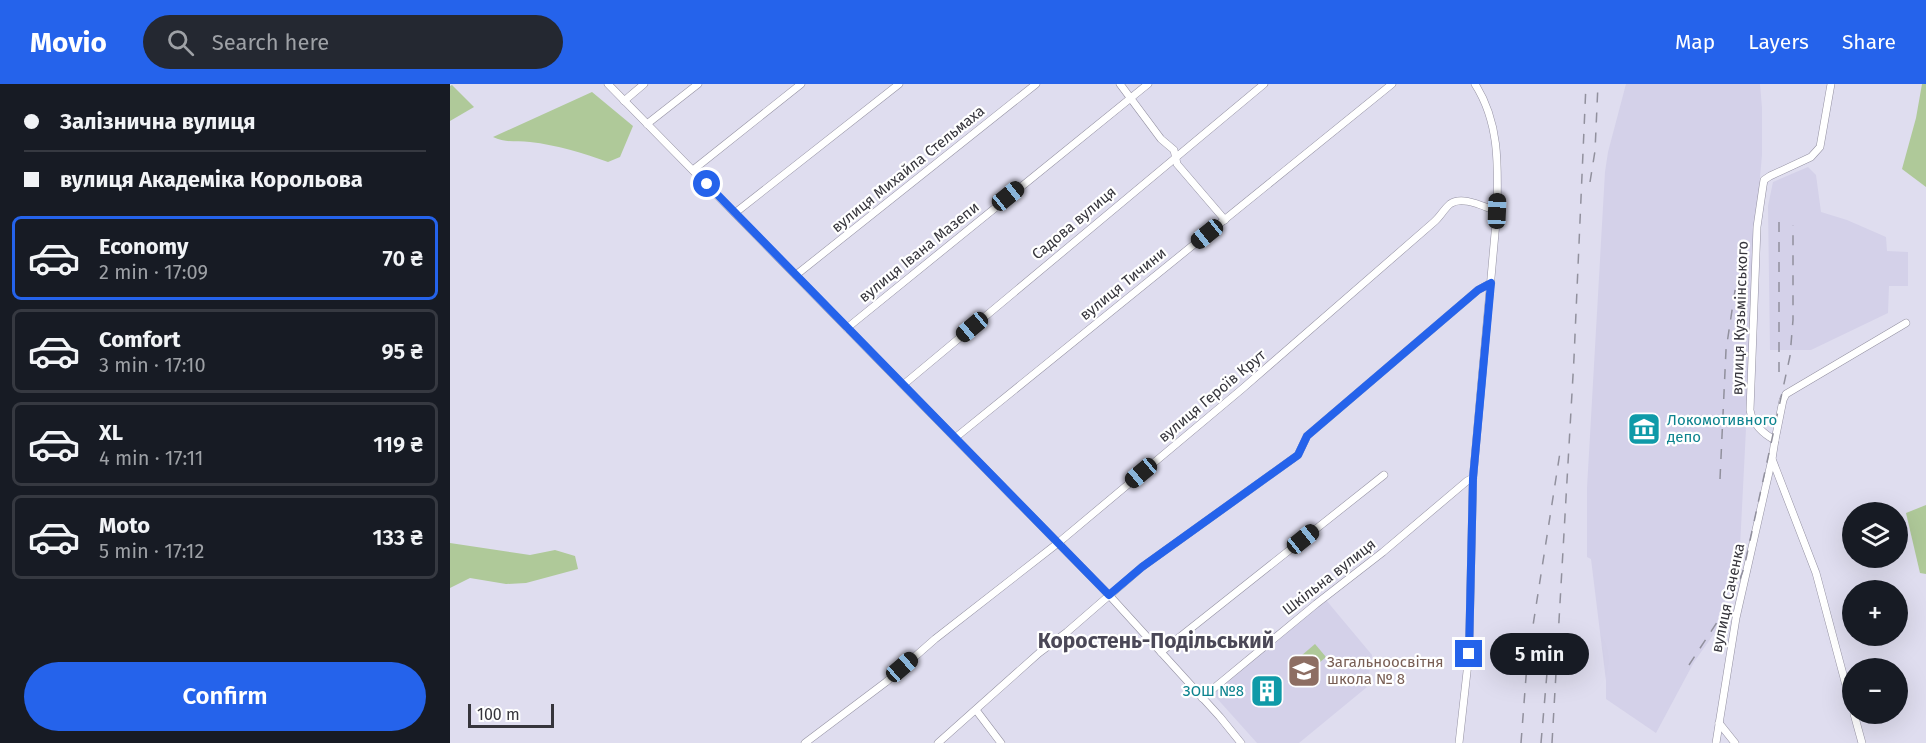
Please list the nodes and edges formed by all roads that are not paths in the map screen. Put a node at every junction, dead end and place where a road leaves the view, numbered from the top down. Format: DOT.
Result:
graph roads {
  1 [pos="608,84"];
  2 [pos="644,84"];
  3 [pos="698,84"];
  4 [pos="801,84"];
  5 [pos="899,84"];
  6 [pos="1036,84"];
  7 [pos="1120,84"];
  8 [pos="1148,84"];
  9 [pos="1264,84"];
  10 [pos="1392,84"];
  11 [pos="1475,84"];
  12 [pos="1831,84"];
  13 [pos="1131,98"];
  14 [pos="624,100"];
  15 [pos="647,124"];
  16 [pos="1176,156"];
  17 [pos="693,170"];
  18 [pos="1497,211"];
  19 [pos="735,213"];
  20 [pos="1225,220"];
  21 [pos="796,275"];
  22 [pos="1491,283"];
  23 [pos="1906,322"];
  24 [pos="848,328"];
  25 [pos="903,385"];
  26 [pos="955,438"];
  27 [pos="1775,440"];
  28 [pos="1772,459"];
  29 [pos="1384,475"];
  30 [pos="1473,478"];
  31 [pos="1058,543"];
  32 [pos="1109,595"];
  33 [pos="1161,652"];
  34 [pos="1842,671"];
  35 [pos="1202,698"];
  36 [pos="976,710"];
  37 [pos="1719,723"];
  38 [pos="1857,724"];
  39 [pos="805,743"];
  40 [pos="938,743"];
  41 [pos="1001,743"];
  42 [pos="1241,743"];
  43 [pos="1459,743"];
  44 [pos="1716,743"];
  45 [pos="1735,743"];
  46 [pos="1862,743"];
  1 -- 14 [label="street"];
  2 -- 14 [label="street"];
  3 -- 15 [label="street"];
  4 -- 17 [label="street"];
  5 -- 19 [label="street"];
  6 -- 21 [label="street, вулиця Михайла Стельмаха"];
  7 -- 13 [label="street"];
  8 -- 13 [label="street, вулиця Івана Мазепи"];
  9 -- 16 [label="street, Садова вулиця"];
  10 -- 20 [label="street, вулиця Тичини"];
  11 -- 18 [label="street"];
  12 -- 27 [label="street, вулиця Кузьмінського"];
  13 -- 16 [label="street"];
  13 -- 24 [label="street, вулиця Івана Мазепи"];
  14 -- 15 [label="street"];
  15 -- 17 [label="street"];
  16 -- 20 [label="street"];
  16 -- 25 [label="street, Садова вулиця"];
  17 -- 19 [label="street"];
  18 -- 22 [label="street"];
  18 -- 31 [label="street, вулиця Героїв Крут"];
  19 -- 21 [label="street"];
  20 -- 26 [label="street, вулиця Тичини"];
  21 -- 24 [label="street"];
  22 -- 30 [label="street"];
  22 -- 32 [label="street"];
  23 -- 27 [label="street"];
  24 -- 25 [label="street"];
  25 -- 26 [label="street"];
  26 -- 31 [label="street"];
  27 -- 28 [label="street"];
  28 -- 34 [label="street"];
  28 -- 37 [label="street, вулиця Саченка"];
  29 -- 33 [label="street"];
  30 -- 35 [label="street, Шкільна вулиця"];
  30 -- 43 [label="street"];
  31 -- 32 [label="street"];
  31 -- 39 [label="street, вулиця Героїв Крут"];
  32 -- 33 [label="street"];
  32 -- 36 [label="street"];
  33 -- 35 [label="street"];
  35 -- 42 [label="street"];
  36 -- 40 [label="street"];
  36 -- 41 [label="street"];
  37 -- 44 [label="street, вулиця Саченка"];
  37 -- 45 [label="street"];
  38 -- 46 [label="street"];
}
